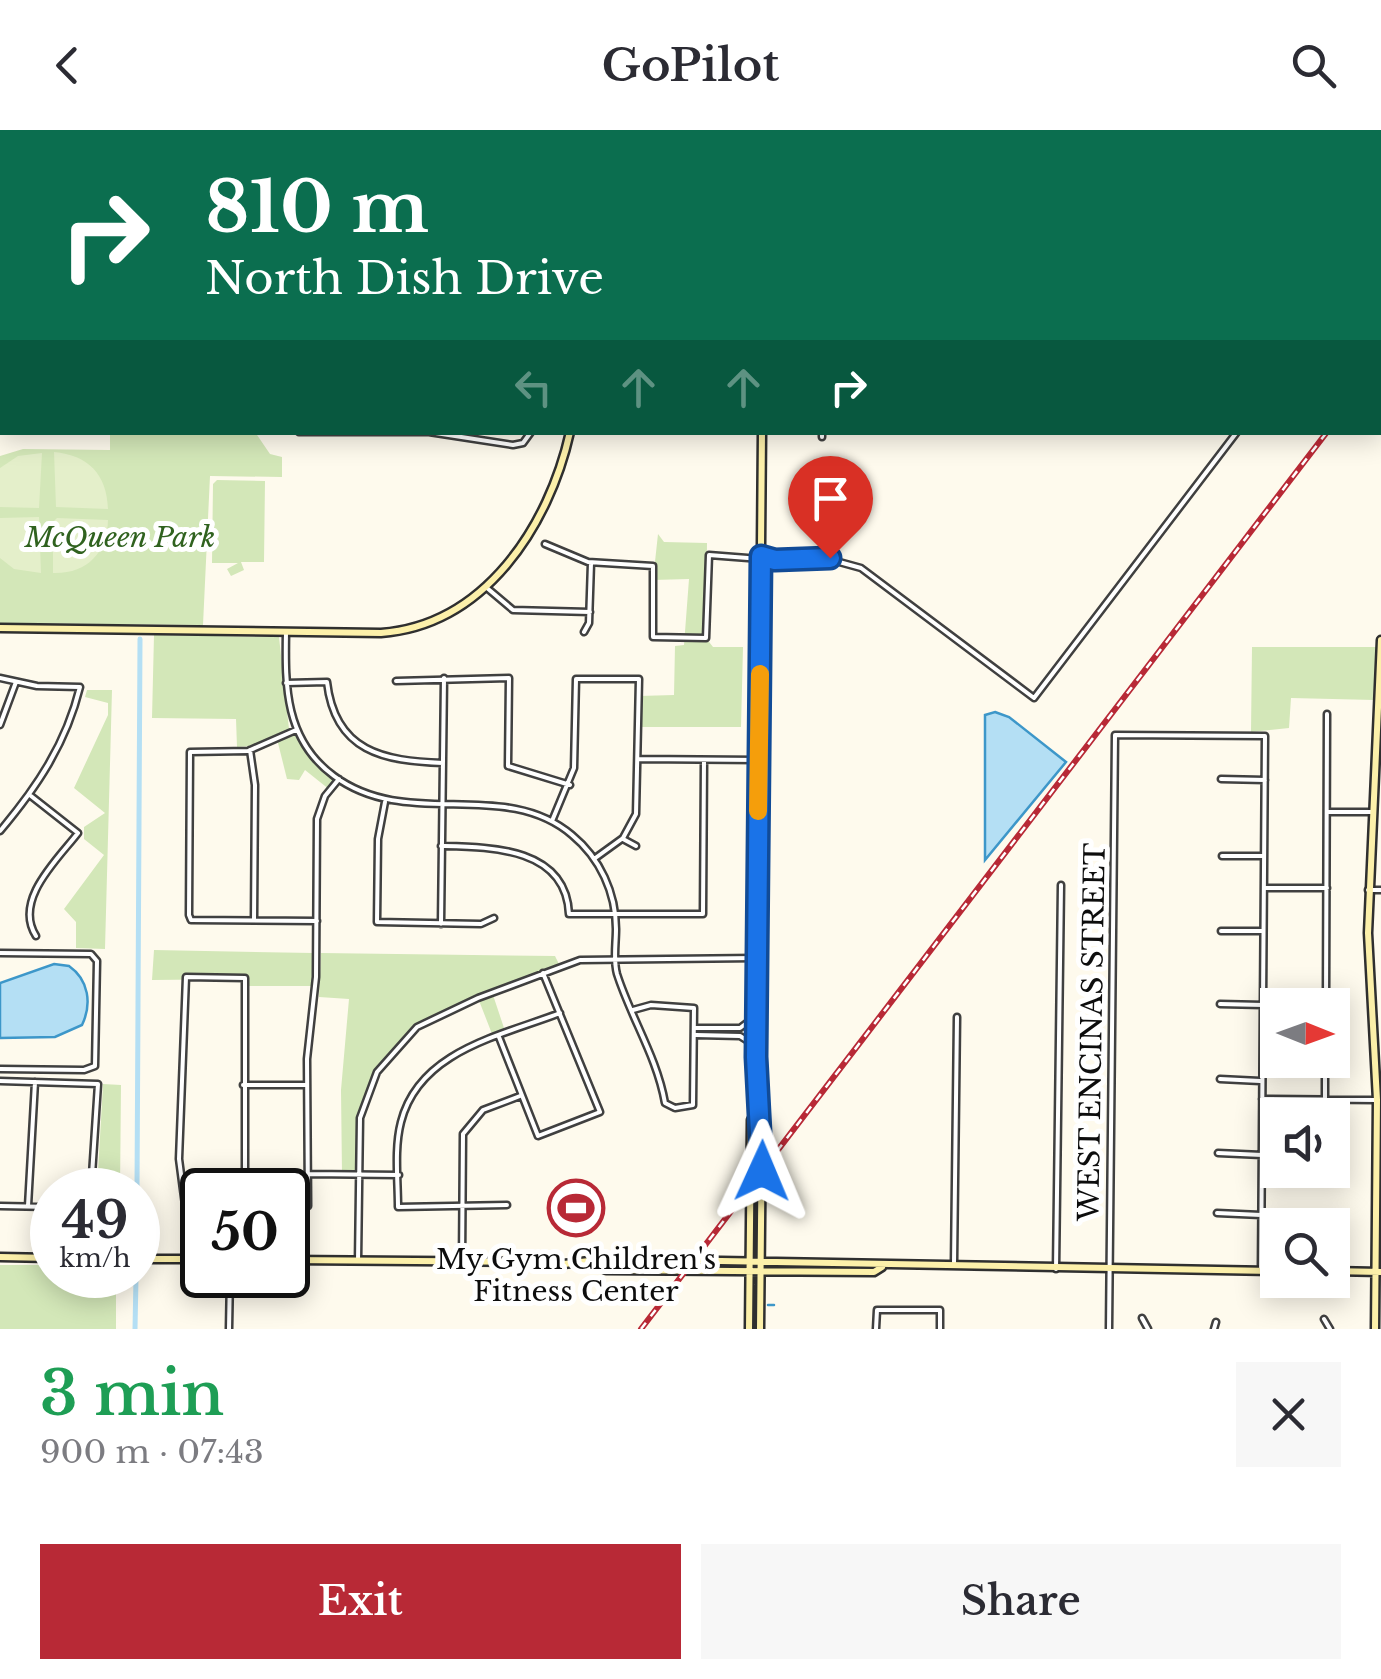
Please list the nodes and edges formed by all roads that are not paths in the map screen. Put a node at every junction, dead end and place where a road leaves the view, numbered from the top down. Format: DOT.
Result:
graph roads {
  1 [pos="454,435"];
  2 [pos="529,435"];
  3 [pos="569,435"];
  4 [pos="762,435"];
  5 [pos="1235,435"];
  6 [pos="546,544"];
  7 [pos="761,556"];
  8 [pos="591,562"];
  9 [pos="487,588"];
  10 [pos="590,612"];
  11 [pos="0,628"];
  12 [pos="286,632"];
  13 [pos="584,632"];
  14 [pos="1381,640"];
  15 [pos="0,678"];
  16 [pos="444,678"];
  17 [pos="396,681"];
  18 [pos="16,682"];
  19 [pos="285,683"];
  20 [pos="1326,714"];
  21 [pos="0,726"];
  22 [pos="296,730"];
  23 [pos="250,750"];
  24 [pos="638,759"];
  25 [pos="704,760"];
  26 [pos="758,760"];
  27 [pos="443,763"];
  28 [pos="338,779"];
  29 [pos="1221,779"];
  30 [pos="1265,780"];
  31 [pos="570,784"];
  32 [pos="30,795"];
  33 [pos="385,802"];
  34 [pos="442,806"];
  35 [pos="1328,812"];
  36 [pos="1372,812"];
  37 [pos="552,821"];
  38 [pos="0,831"];
  39 [pos="622,838"];
  40 [pos="442,846"];
  41 [pos="636,846"];
  42 [pos="1222,856"];
  43 [pos="1264,856"];
  44 [pos="594,859"];
  45 [pos="1060,885"];
  46 [pos="1264,888"];
  47 [pos="1327,888"];
  48 [pos="1368,890"];
  49 [pos="1381,890"];
  50 [pos="615,913"];
  51 [pos="494,918"];
  52 [pos="254,920"];
  53 [pos="317,921"];
  54 [pos="441,924"];
  55 [pos="1220,931"];
  56 [pos="1264,932"];
  57 [pos="36,936"];
  58 [pos="0,953"];
  59 [pos="615,957"];
  60 [pos="757,958"];
  61 [pos="544,972"];
  62 [pos="1263,988"];
  63 [pos="1326,988"];
  64 [pos="1220,1004"];
  65 [pos="1260,1004"];
  66 [pos="633,1010"];
  67 [pos="560,1014"];
  68 [pos="756,1016"];
  69 [pos="957,1017"];
  70 [pos="696,1032"];
  71 [pos="499,1037"];
  72 [pos="756,1046"];
  73 [pos="0,1069"];
  74 [pos="1262,1078"];
  75 [pos="1220,1080"];
  76 [pos="0,1081"];
  77 [pos="35,1082"];
  78 [pos="1262,1082"];
  79 [pos="307,1085"];
  80 [pos="243,1086"];
  81 [pos="522,1096"];
  82 [pos="1262,1098"];
  83 [pos="1350,1100"];
  84 [pos="1378,1100"];
  85 [pos="756,1110"];
  86 [pos="1218,1154"];
  87 [pos="1260,1154"];
  88 [pos="92,1168"];
  89 [pos="181,1168"];
  90 [pos="245,1168"];
  91 [pos="309,1168"];
  92 [pos="310,1174"];
  93 [pos="358,1174"];
  94 [pos="398,1175"];
  95 [pos="507,1204"];
  96 [pos="0,1206"];
  97 [pos="28,1206"];
  98 [pos="463,1208"];
  99 [pos="1217,1214"];
  100 [pos="1260,1215"];
  101 [pos="1379,1220"];
  102 [pos="0,1257"];
  103 [pos="30,1258"];
  104 [pos="310,1260"];
  105 [pos="358,1260"];
  106 [pos="749,1261"];
  107 [pos="761,1261"];
  108 [pos="462,1263"];
  109 [pos="591,1264"];
  110 [pos="882,1267"];
  111 [pos="954,1268"];
  112 [pos="1056,1269"];
  113 [pos="1110,1270"];
  114 [pos="1260,1271"];
  115 [pos="1350,1271"];
  116 [pos="749,1272"];
  117 [pos="761,1272"];
  118 [pos="1379,1272"];
  119 [pos="230,1298"];
  120 [pos="1142,1318"];
  121 [pos="1324,1319"];
  122 [pos="1216,1322"];
  123 [pos="229,1329"];
  124 [pos="749,1329"];
  125 [pos="760,1329"];
  126 [pos="876,1329"];
  127 [pos="940,1329"];
  128 [pos="1109,1329"];
  129 [pos="1148,1329"];
  130 [pos="1214,1329"];
  131 [pos="1330,1329"];
  132 [pos="1375,1329"];
  1 -- 2 [label="street"];
  3 -- 9 [label="main road"];
  4 -- 7 [label="main road"];
  5 -- 7 [label="street"];
  6 -- 8 [label="street"];
  7 -- 8 [label="street"];
  7 -- 26 [label="main road"];
  8 -- 10 [label="street"];
  9 -- 10 [label="street"];
  9 -- 12 [label="main road"];
  10 -- 13 [label="street"];
  11 -- 12 [label="main road"];
  12 -- 19 [label="street"];
  14 -- 36 [label="main road"];
  15 -- 18 [label="street"];
  16 -- 17 [label="street"];
  16 -- 27 [label="street"];
  16 -- 31 [label="street"];
  18 -- 21 [label="street"];
  18 -- 32 [label="street"];
  19 -- 22 [label="street"];
  19 -- 27 [label="street"];
  20 -- 35 [label="street"];
  22 -- 23 [label="street"];
  22 -- 28 [label="street"];
  23 -- 52 [label="street"];
  23 -- 52 [label="street"];
  24 -- 25 [label="street"];
  24 -- 31 [label="street"];
  24 -- 39 [label="street"];
  25 -- 26 [label="street"];
  25 -- 50 [label="street"];
  26 -- 60 [label="main road"];
  27 -- 34 [label="street"];
  28 -- 33 [label="street"];
  28 -- 53 [label="street"];
  29 -- 30 [label="street"];
  30 -- 43 [label="street"];
  30 -- 113 [label="street, WEST ENCINAS STREET"];
  31 -- 37 [label="street"];
  32 -- 38 [label="street"];
  32 -- 57 [label="street"];
  33 -- 34 [label="street"];
  33 -- 54 [label="street"];
  34 -- 37 [label="street"];
  34 -- 40 [label="street"];
  35 -- 36 [label="street"];
  35 -- 47 [label="street"];
  36 -- 48 [label="main road"];
  37 -- 44 [label="street"];
  39 -- 41 [label="street"];
  39 -- 44 [label="street"];
  40 -- 50 [label="street"];
  40 -- 54 [label="street"];
  42 -- 43 [label="street"];
  43 -- 46 [label="street"];
  44 -- 50 [label="street"];
  45 -- 112 [label="street"];
  46 -- 47 [label="street"];
  46 -- 56 [label="street"];
  47 -- 63 [label="street"];
  48 -- 49 [label="street"];
  48 -- 84 [label="main road"];
  50 -- 59 [label="street"];
  51 -- 54 [label="street"];
  52 -- 53 [label="street"];
  53 -- 79 [label="street"];
  55 -- 56 [label="street"];
  56 -- 62 [label="street"];
  58 -- 73 [label="street"];
  59 -- 60 [label="street"];
  59 -- 61 [label="street"];
  59 -- 66 [label="street"];
  60 -- 68 [label="main road"];
  61 -- 67 [label="street"];
  61 -- 93 [label="street"];
  64 -- 65 [label="street"];
  66 -- 70 [label="street"];
  66 -- 70 [label="street"];
  67 -- 71 [label="street"];
  67 -- 81 [label="street"];
  68 -- 70 [label="street"];
  68 -- 72 [label="main road"];
  69 -- 111 [label="street"];
  70 -- 72 [label="street"];
  71 -- 81 [label="street"];
  71 -- 94 [label="street"];
  72 -- 85 [label="main road"];
  74 -- 78 [label="street"];
  75 -- 78 [label="street"];
  76 -- 77 [label="street"];
  77 -- 88 [label="street"];
  77 -- 97 [label="street"];
  78 -- 82 [label="street"];
  79 -- 80 [label="street"];
  79 -- 91 [label="street"];
  80 -- 89 [label="street"];
  80 -- 90 [label="street"];
  81 -- 98 [label="street"];
  83 -- 84 [label="street"];
  84 -- 101 [label="main road"];
  85 -- 106 [label="main road"];
  85 -- 107 [label="main road"];
  86 -- 87 [label="street"];
  92 -- 93 [label="street"];
  93 -- 94 [label="street"];
  93 -- 105 [label="street"];
  94 -- 98 [label="street"];
  95 -- 98 [label="street"];
  96 -- 97 [label="street"];
  98 -- 108 [label="street"];
  99 -- 100 [label="street"];
  101 -- 118 [label="main road"];
  102 -- 103 [label="main road"];
  104 -- 105 [label="main road"];
  105 -- 108 [label="main road"];
  106 -- 107 [label="main road"];
  106 -- 109 [label="main road"];
  106 -- 116 [label="main road"];
  107 -- 110 [label="main road"];
  107 -- 117 [label="main road"];
  108 -- 109 [label="main road"];
  109 -- 116 [label="main road"];
  110 -- 111 [label="main road"];
  110 -- 117 [label="main road"];
  111 -- 112 [label="main road"];
  112 -- 113 [label="main road"];
  113 -- 114 [label="main road"];
  113 -- 128 [label="street, WEST ENCINAS STREET"];
  115 -- 118 [label="main road"];
  116 -- 117 [label="main road"];
  116 -- 124 [label="main road"];
  117 -- 125 [label="main road"];
  118 -- 132 [label="main road"];
  119 -- 123 [label="street"];
  120 -- 129 [label="street"];
  121 -- 131 [label="street"];
  122 -- 130 [label="street"];
  126 -- 127 [label="street"];
}
